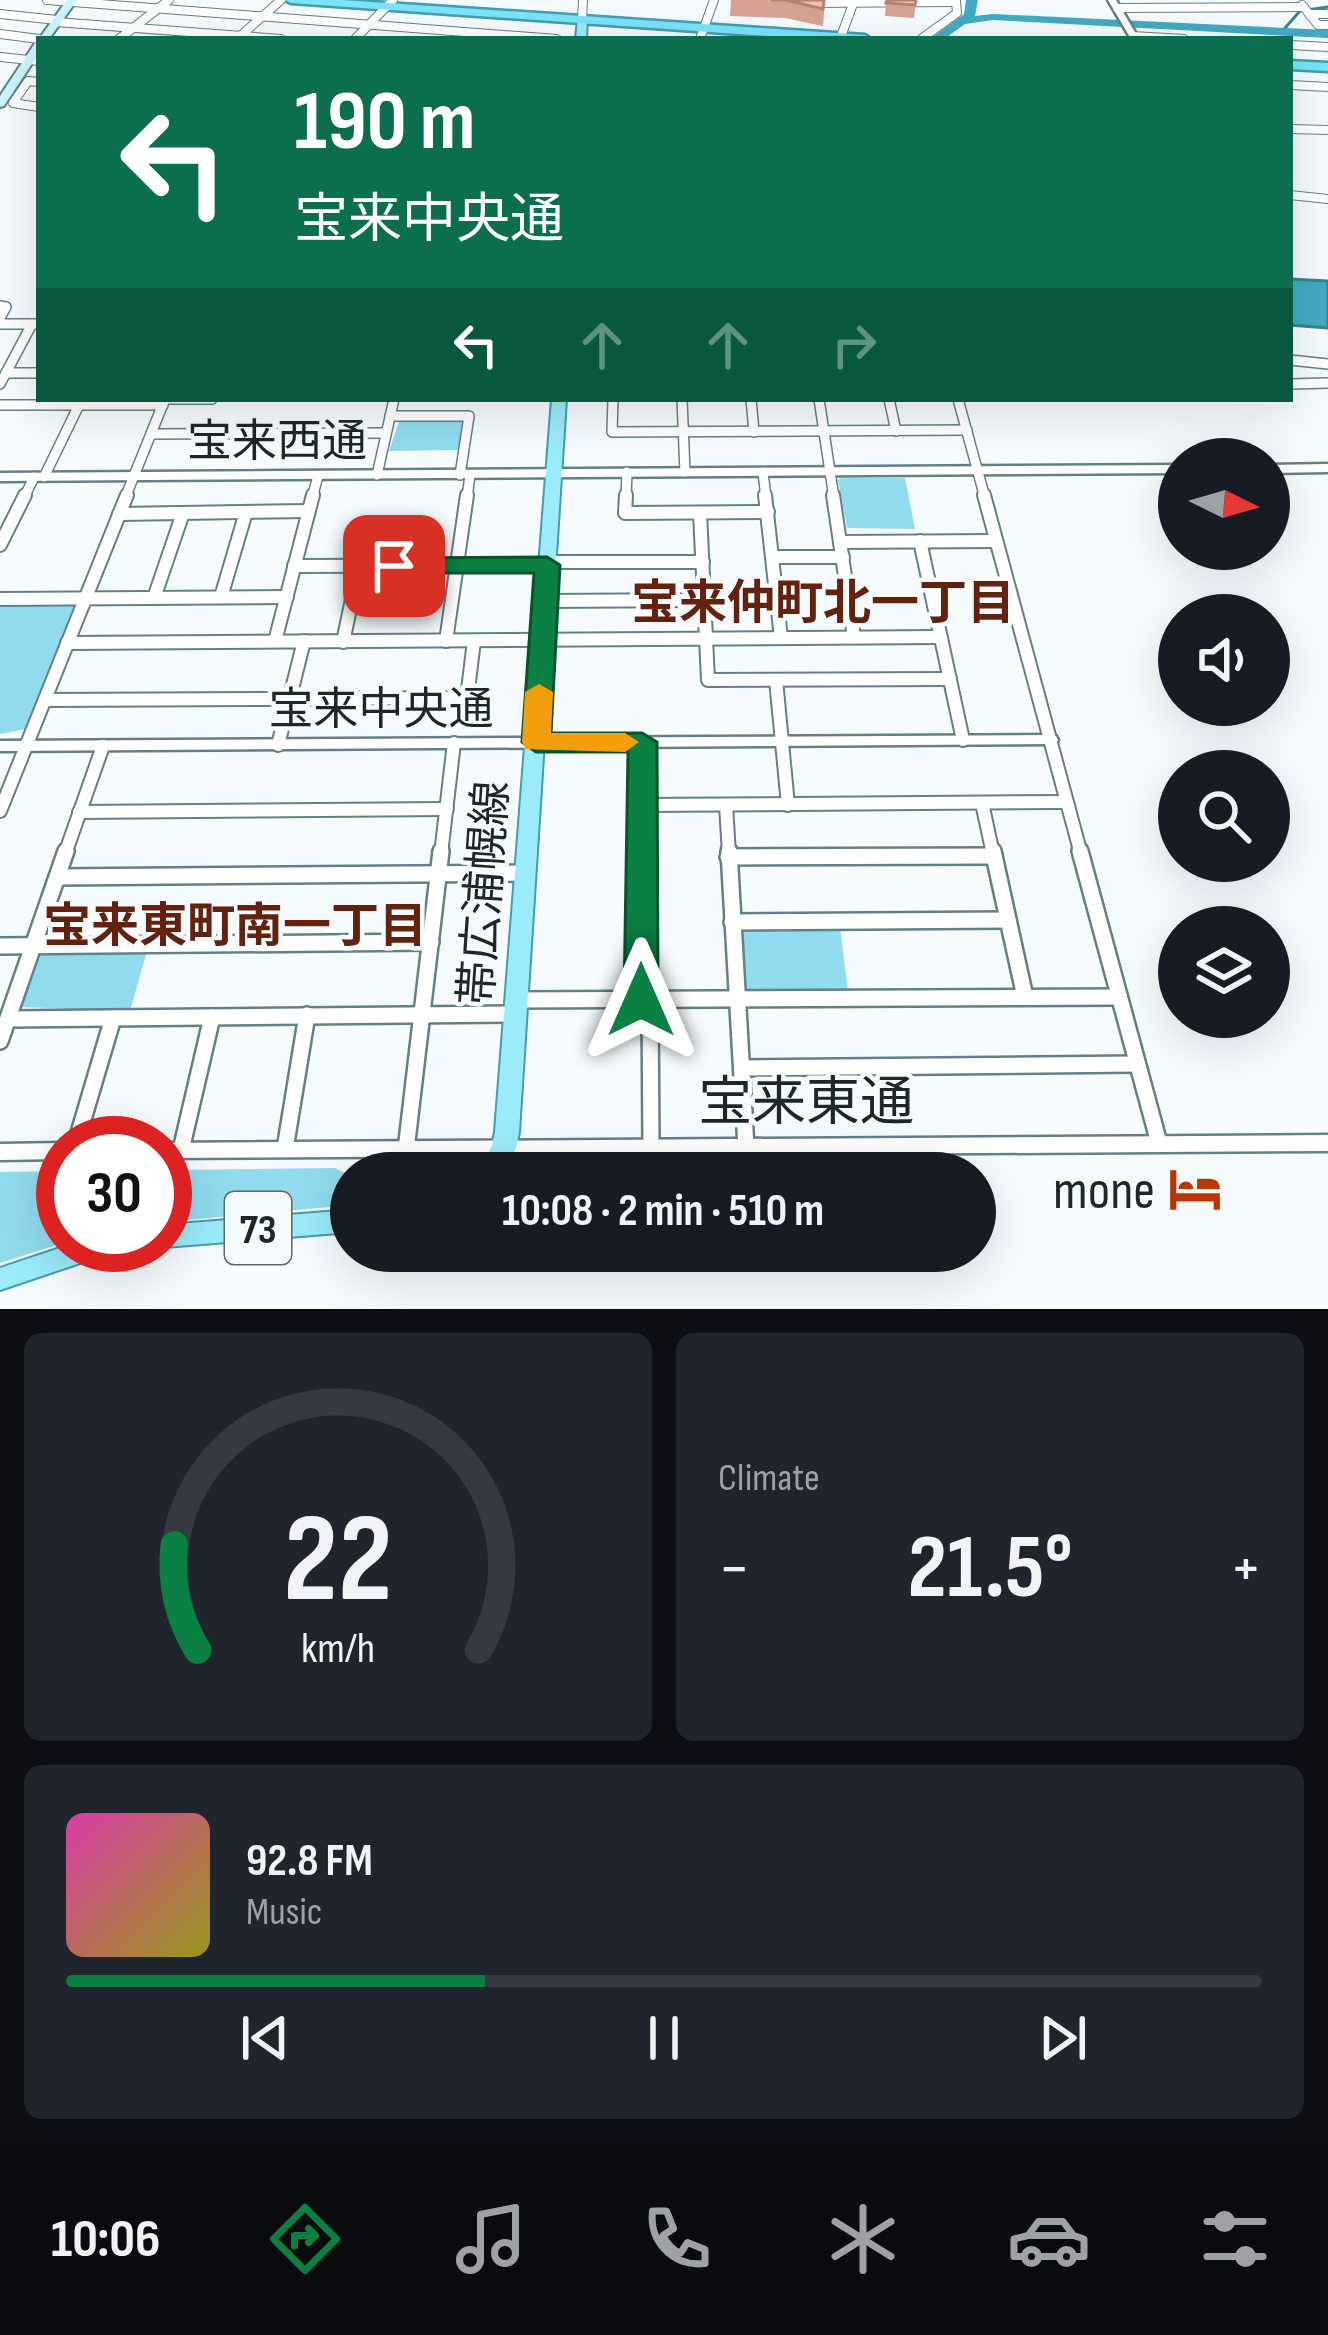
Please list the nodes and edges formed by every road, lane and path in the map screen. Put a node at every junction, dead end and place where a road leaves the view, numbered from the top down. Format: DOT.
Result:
graph roads {
  1 [pos="47,0"];
  2 [pos="169,0"];
  3 [pos="281,0"];
  4 [pos="291,0"];
  5 [pos="583,0"];
  6 [pos="714,0"];
  7 [pos="956,1"];
  8 [pos="71,2"];
  9 [pos="390,3"];
  10 [pos="803,3"];
  11 [pos="853,4"];
  12 [pos="1114,4"];
  13 [pos="1304,7"];
  14 [pos="154,11"];
  15 [pos="0,14"];
  16 [pos="494,14"];
  17 [pos="1328,14"];
  18 [pos="260,19"];
  19 [pos="583,20"];
  20 [pos="56,21"];
  21 [pos="1328,25"];
  22 [pos="367,26"];
  23 [pos="133,28"];
  24 [pos="1130,31"];
  25 [pos="0,34"];
  26 [pos="703,34"];
  27 [pos="44,36"];
  28 [pos="123,36"];
  29 [pos="218,36"];
  30 [pos="241,36"];
  31 [pos="358,36"];
  32 [pos="476,36"];
  33 [pos="581,36"];
  34 [pos="772,36"];
  35 [pos="841,36"];
  36 [pos="925,36"];
  37 [pos="1164,36"];
  38 [pos="36,40"];
  39 [pos="1293,45"];
  40 [pos="1328,47"];
  41 [pos="0,57"];
  42 [pos="33,61"];
  43 [pos="1293,65"];
  44 [pos="1328,67"];
  45 [pos="36,82"];
  46 [pos="1293,85"];
  47 [pos="1328,87"];
  48 [pos="0,104"];
  49 [pos="36,107"];
  50 [pos="1293,129"];
  51 [pos="1328,130"];
  52 [pos="1293,195"];
  53 [pos="1328,199"];
  54 [pos="0,306"];
  55 [pos="0,321"];
  56 [pos="36,324"];
  57 [pos="21,345"];
  58 [pos="36,345"];
  59 [pos="1293,360"];
  60 [pos="1328,364"];
  61 [pos="36,374"];
  62 [pos="3,379"];
  63 [pos="1328,383"];
  64 [pos="1293,384"];
  65 [pos="144,402"];
  66 [pos="165,402"];
  67 [pos="393,402"];
  68 [pos="559,402"];
  69 [pos="613,402"];
  70 [pos="682,402"];
  71 [pos="751,402"];
  72 [pos="819,402"];
  73 [pos="890,402"];
  74 [pos="959,402"];
  75 [pos="79,405"];
  76 [pos="0,406"];
  77 [pos="390,416"];
  78 [pos="967,430"];
  79 [pos="896,431"];
  80 [pos="683,432"];
  81 [pos="754,432"];
  82 [pos="824,432"];
  83 [pos="386,433"];
  84 [pos="151,434"];
  85 [pos="1328,468"];
  86 [pos="1158,469"];
  87 [pos="1290,469"];
  88 [pos="977,470"];
  89 [pos="829,471"];
  90 [pos="627,472"];
  91 [pos="685,472"];
  92 [pos="763,472"];
  93 [pos="554,473"];
  94 [pos="377,475"];
  95 [pos="465,475"];
  96 [pos="134,476"];
  97 [pos="318,476"];
  98 [pos="0,477"];
  99 [pos="39,477"];
  100 [pos="0,510"];
  101 [pos="18,510"];
  102 [pos="246,512"];
  103 [pos="308,512"];
  104 [pos="768,512"];
  105 [pos="183,513"];
  106 [pos="700,513"];
  107 [pos="119,514"];
  108 [pos="920,541"];
  109 [pos="996,541"];
  110 [pos="840,542"];
  111 [pos="0,545"];
  112 [pos="773,557"];
  113 [pos="843,557"];
  114 [pos="703,562"];
  115 [pos="547,564"];
  116 [pos="458,565"];
  117 [pos="294,566"];
  118 [pos="359,566"];
  119 [pos="221,597"];
  120 [pos="286,597"];
  121 [pos="154,598"];
  122 [pos="0,599"];
  123 [pos="85,599"];
  124 [pos="705,600"];
  125 [pos="544,601"];
  126 [pos="854,637"];
  127 [pos="940,637"];
  128 [pos="706,638"];
  129 [pos="781,638"];
  130 [pos="541,640"];
  131 [pos="275,641"];
  132 [pos="304,641"];
  133 [pos="446,641"];
  134 [pos="474,641"];
  135 [pos="343,642"];
  136 [pos="67,643"];
  137 [pos="950,679"];
  138 [pos="776,680"];
  139 [pos="289,699"];
  140 [pos="45,700"];
  141 [pos="963,740"];
  142 [pos="1050,740"];
  143 [pos="536,742"];
  144 [pos="642,742"];
  145 [pos="782,742"];
  146 [pos="454,743"];
  147 [pos="278,745"];
  148 [pos="0,746"];
  149 [pos="26,746"];
  150 [pos="103,746"];
  151 [pos="1066,802"];
  152 [pos="982,803"];
  153 [pos="643,805"];
  154 [pos="726,805"];
  155 [pos="788,805"];
  156 [pos="447,809"];
  157 [pos="0,811"];
  158 [pos="79,812"];
  159 [pos="994,856"];
  160 [pos="728,857"];
  161 [pos="526,873"];
  162 [pos="438,874"];
  163 [pos="57,877"];
  164 [pos="1008,920"];
  165 [pos="732,922"];
  166 [pos="431,942"];
  167 [pos="0,946"];
  168 [pos="32,946"];
  169 [pos="1025,997"];
  170 [pos="1119,997"];
  171 [pos="646,1000"];
  172 [pos="739,1000"];
  173 [pos="516,1007"];
  174 [pos="307,1015"];
  175 [pos="422,1015"];
  176 [pos="212,1017"];
  177 [pos="112,1018"];
  178 [pos="8,1019"];
  179 [pos="0,1040"];
  180 [pos="1137,1064"];
  181 [pos="742,1068"];
  182 [pos="84,1116"];
  183 [pos="183,1116"];
  184 [pos="1159,1143"];
  185 [pos="1328,1143"];
  186 [pos="651,1147"];
  187 [pos="746,1147"];
  188 [pos="504,1148"];
  189 [pos="286,1149"];
  190 [pos="192,1150"];
  191 [pos="406,1150"];
  192 [pos="36,1151"];
  193 [pos="0,1152"];
  194 [pos="502,1152"];
  195 [pos="330,1223"];
  196 [pos="192,1234"];
  197 [pos="36,1267"];
  198 [pos="0,1279"];
  1 -- 8 [label="street"];
  2 -- 14 [label="street"];
  3 -- 18 [label="street"];
  4 -- 9 [label="highway"];
  5 -- 19 [label="street"];
  6 -- 26 [label="street"];
  7 -- 11 [label="street"];
  7 -- 36 [label="street"];
  8 -- 14 [label="street"];
  8 -- 20 [label="main road"];
  9 -- 16 [label="highway"];
  9 -- 22 [label="street"];
  10 -- 11 [label="street"];
  11 -- 35 [label="street"];
  12 -- 13 [label="street"];
  12 -- 24 [label="street"];
  13 -- 17 [label="street"];
  13 -- 21 [label="street"];
  14 -- 18 [label="street"];
  14 -- 23 [label="street"];
  15 -- 20 [label="street"];
  16 -- 19 [label="highway"];
  16 -- 32 [label="street"];
  18 -- 22 [label="street"];
  18 -- 30 [label="street"];
  19 -- 26 [label="highway"];
  19 -- 33 [label="main road"];
  20 -- 23 [label="street"];
  20 -- 27 [label="main road"];
  22 -- 31 [label="street"];
  22 -- 32 [label="street"];
  23 -- 28 [label="street"];
  23 -- 29 [label="street"];
  24 -- 37 [label="street"];
  25 -- 38 [label="street"];
  26 -- 34 [label="highway"];
  39 -- 40 [label="street"];
  41 -- 42 [label="street"];
  42 -- 48 [label="main road"];
  43 -- 44 [label="highway"];
  45 -- 49 [label="street"];
  46 -- 47 [label="street"];
  50 -- 51 [label="street"];
  52 -- 53 [label="street"];
  54 -- 55 [label="street"];
  55 -- 56 [label="street"];
  56 -- 57 [label="street"];
  57 -- 58 [label="street"];
  57 -- 62 [label="street"];
  59 -- 60 [label="street"];
  61 -- 62 [label="street"];
  63 -- 64 [label="street"];
  65 -- 75 [label="street"];
  66 -- 84 [label="street"];
  67 -- 77 [label="street"];
  68 -- 93 [label="main road, 帯広浦幌線"];
  69 -- 80 [label="street"];
  70 -- 80 [label="street"];
  71 -- 81 [label="street"];
  72 -- 82 [label="street"];
  73 -- 79 [label="street"];
  74 -- 78 [label="street"];
  75 -- 76 [label="street"];
  75 -- 99 [label="street"];
  77 -- 83 [label="street"];
  77 -- 95 [label="street"];
  78 -- 79 [label="street"];
  78 -- 88 [label="street"];
  79 -- 82 [label="street"];
  80 -- 81 [label="street"];
  80 -- 91 [label="street"];
  81 -- 82 [label="street"];
  82 -- 89 [label="street"];
  83 -- 84 [label="street"];
  83 -- 94 [label="street"];
  84 -- 96 [label="street"];
  85 -- 87 [label="street"];
  86 -- 88 [label="street, 宝来西通"];
  88 -- 89 [label="street, 宝来西通"];
  88 -- 109 [label="street"];
  89 -- 92 [label="street, 宝来西通"];
  89 -- 110 [label="street"];
  90 -- 91 [label="street, 宝来西通"];
  90 -- 93 [label="street, 宝来西通"];
  90 -- 106 [label="street"];
  91 -- 92 [label="street, 宝来西通"];
  92 -- 104 [label="street"];
  93 -- 95 [label="street, 宝来西通"];
  93 -- 115 [label="main road, 帯広浦幌線"];
  94 -- 95 [label="street, 宝来西通"];
  94 -- 97 [label="street, 宝来西通"];
  95 -- 116 [label="street"];
  96 -- 97 [label="street, 宝来西通"];
  96 -- 99 [label="street, 宝来西通"];
  96 -- 107 [label="street"];
  97 -- 103 [label="street"];
  98 -- 99 [label="street, 宝来西通"];
  99 -- 101 [label="street"];
  100 -- 101 [label="street"];
  101 -- 111 [label="street"];
  102 -- 103 [label="street"];
  102 -- 105 [label="street"];
  102 -- 119 [label="street"];
  103 -- 117 [label="street"];
  104 -- 106 [label="street"];
  104 -- 112 [label="street"];
  105 -- 107 [label="street"];
  105 -- 121 [label="street"];
  106 -- 114 [label="street"];
  107 -- 123 [label="street"];
  108 -- 109 [label="street"];
  108 -- 110 [label="street"];
  108 -- 127 [label="street"];
  109 -- 142 [label="street"];
  110 -- 113 [label="street"];
  112 -- 113 [label="street"];
  112 -- 129 [label="street"];
  113 -- 126 [label="street"];
  114 -- 115 [label="street"];
  114 -- 124 [label="street"];
  115 -- 116 [label="street"];
  115 -- 125 [label="main road, 帯広浦幌線"];
  116 -- 118 [label="street"];
  116 -- 133 [label="street"];
  117 -- 118 [label="street"];
  117 -- 120 [label="street"];
  118 -- 135 [label="street"];
  119 -- 120 [label="street"];
  119 -- 121 [label="street"];
  120 -- 131 [label="street"];
  121 -- 123 [label="street"];
  122 -- 123 [label="street"];
  123 -- 136 [label="street"];
  124 -- 125 [label="street"];
  124 -- 128 [label="street"];
  125 -- 130 [label="main road, 帯広浦幌線"];
  126 -- 127 [label="street"];
  126 -- 129 [label="street"];
  127 -- 137 [label="street"];
  128 -- 129 [label="street"];
  128 -- 130 [label="street"];
  128 -- 138 [label="street"];
  130 -- 134 [label="street"];
  130 -- 143 [label="main road, 帯広浦幌線"];
  131 -- 132 [label="street"];
  131 -- 136 [label="street"];
  132 -- 135 [label="street"];
  132 -- 139 [label="street"];
  133 -- 134 [label="street"];
  133 -- 135 [label="street"];
  134 -- 139 [label="street"];
  136 -- 140 [label="street"];
  137 -- 138 [label="street"];
  137 -- 141 [label="street"];
  138 -- 145 [label="street"];
  139 -- 140 [label="street"];
  139 -- 147 [label="street"];
  140 -- 149 [label="street"];
  141 -- 142 [label="street, 宝来中央通"];
  141 -- 145 [label="street, 宝来中央通"];
  142 -- 151 [label="street"];
  143 -- 144 [label="street, 宝来中央通"];
  143 -- 146 [label="street, 宝来中央通"];
  143 -- 161 [label="main road, 帯広浦幌線"];
  144 -- 145 [label="street, 宝来中央通"];
  144 -- 153 [label="street"];
  145 -- 155 [label="street"];
  146 -- 147 [label="street, 宝来中央通"];
  146 -- 156 [label="street"];
  147 -- 150 [label="street, 宝来中央通"];
  148 -- 149 [label="street, 宝来中央通"];
  149 -- 150 [label="street, 宝来中央通"];
  149 -- 157 [label="street"];
  150 -- 158 [label="street"];
  151 -- 152 [label="street"];
  151 -- 170 [label="street"];
  152 -- 155 [label="street"];
  152 -- 159 [label="street"];
  153 -- 154 [label="street"];
  153 -- 171 [label="street"];
  154 -- 155 [label="street"];
  154 -- 160 [label="street"];
  156 -- 158 [label="street"];
  156 -- 162 [label="street"];
  158 -- 163 [label="street"];
  159 -- 160 [label="street"];
  159 -- 164 [label="street"];
  160 -- 165 [label="street"];
  161 -- 162 [label="street"];
  161 -- 173 [label="main road, 帯広浦幌線"];
  162 -- 163 [label="street"];
  162 -- 166 [label="street"];
  163 -- 168 [label="street"];
  164 -- 165 [label="street"];
  164 -- 169 [label="street"];
  165 -- 172 [label="street"];
  166 -- 168 [label="street"];
  166 -- 175 [label="street"];
  167 -- 168 [label="street"];
  168 -- 178 [label="street"];
  169 -- 170 [label="street"];
  169 -- 172 [label="street"];
  170 -- 180 [label="street"];
  171 -- 172 [label="street"];
  171 -- 173 [label="street"];
  171 -- 186 [label="street"];
  172 -- 181 [label="street"];
  173 -- 175 [label="street"];
  173 -- 188 [label="main road, 帯広浦幌線"];
  174 -- 175 [label="street"];
  174 -- 176 [label="street"];
  174 -- 189 [label="street"];
  175 -- 191 [label="street"];
  176 -- 177 [label="street"];
  176 -- 183 [label="street"];
  177 -- 178 [label="street"];
  177 -- 182 [label="street"];
  178 -- 179 [label="street"];
  180 -- 181 [label="street"];
  180 -- 184 [label="street"];
  181 -- 187 [label="street"];
  184 -- 185 [label="street, 宝来東通"];
  184 -- 187 [label="street, 宝来東通"];
  186 -- 187 [label="street, 宝来東通"];
  186 -- 188 [label="street, 宝来東通"];
  188 -- 191 [label="street, 宝来東通"];
  188 -- 194 [label="main road, 帯広浦幌線"];
  189 -- 190 [label="street, 宝来東通"];
  189 -- 191 [label="street, 宝来東通"];
  192 -- 193 [label="street"];
  195 -- 196 [label="main road, 73"];
  197 -- 198 [label="main road"];
}
